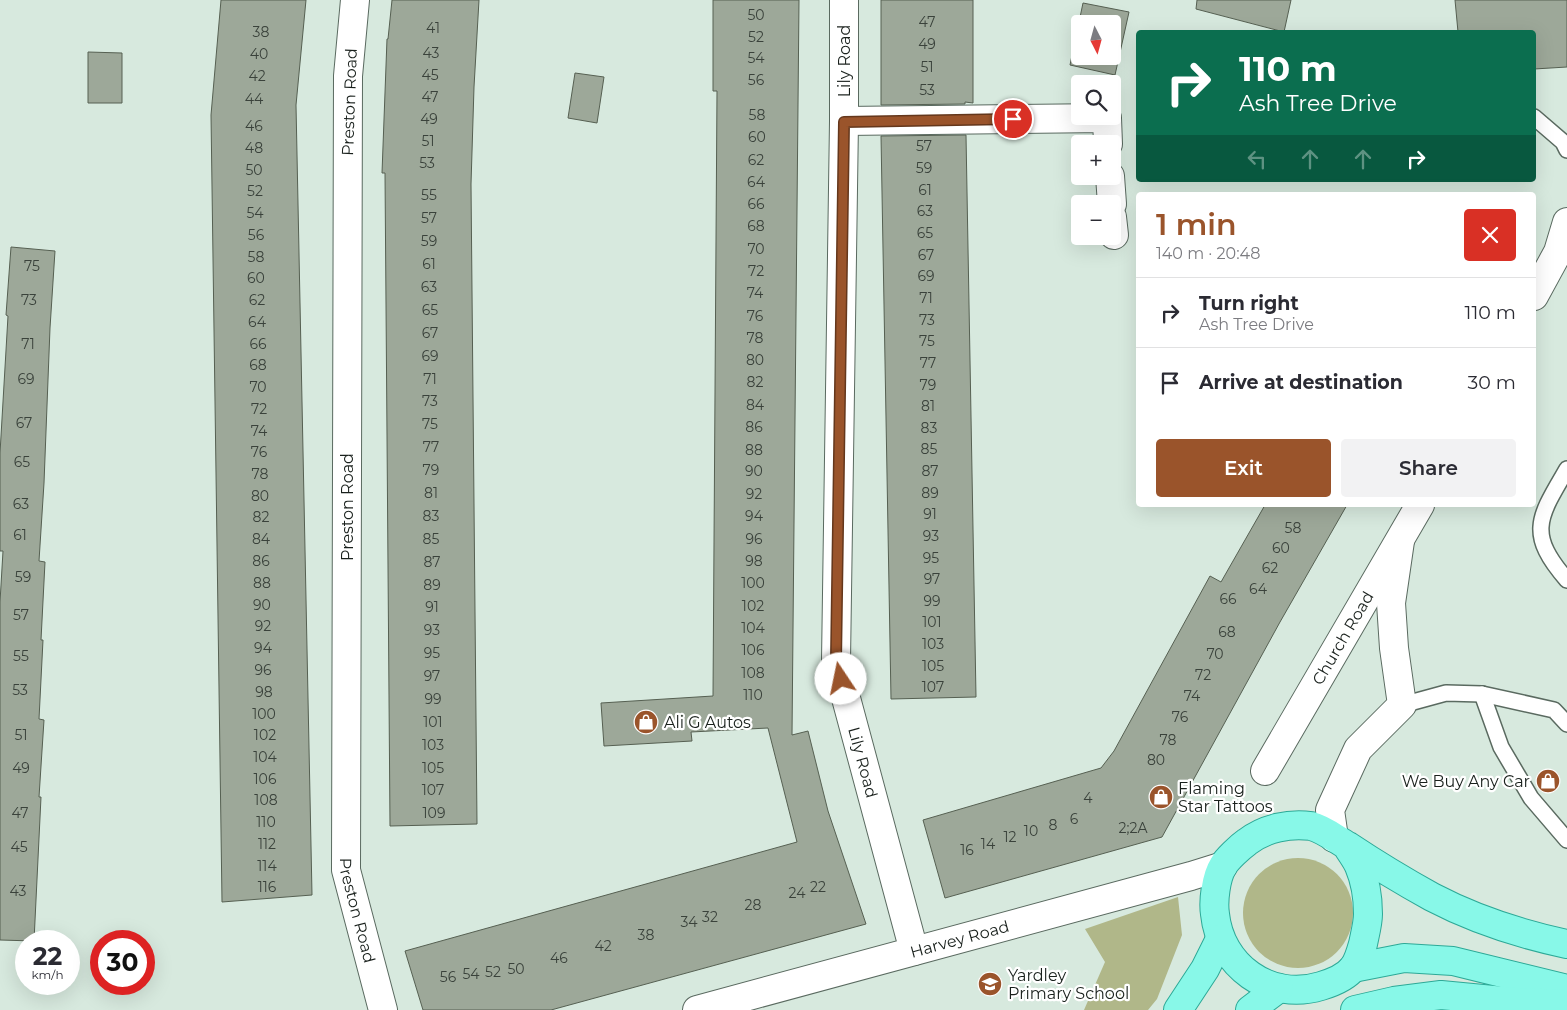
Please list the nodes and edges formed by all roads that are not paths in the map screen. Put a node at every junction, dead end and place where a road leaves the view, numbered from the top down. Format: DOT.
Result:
graph roads {
  1 [pos="355,0"];
  2 [pos="844,0"];
  3 [pos="1536,119"];
  4 [pos="844,122"];
  5 [pos="1108,135"];
  6 [pos="1567,150"];
  7 [pos="1567,222"];
  8 [pos="1536,292"];
  9 [pos="1567,469"];
  10 [pos="1419,507"];
  11 [pos="1400,541"];
  12 [pos="1567,580"];
  13 [pos="1482,694"];
  14 [pos="1402,706"];
  15 [pos="1567,724"];
  16 [pos="1265,771"];
  17 [pos="1567,840"];
  18 [pos="1341,842"];
  19 [pos="1223,866"];
  20 [pos="1220,939"];
  21 [pos="1567,944"];
  22 [pos="914,952"];
  23 [pos="1353,968"];
  24 [pos="1279,988"];
  25 [pos="1567,989"];
  26 [pos="1567,1004"];
  27 [pos="383,1010"];
  28 [pos="697,1010"];
  29 [pos="1178,1010"];
  30 [pos="1250,1010"];
  31 [pos="1356,1010"];
  1 -- 27 [label="street, Preston Road"];
  2 -- 4 [label="street, Lily Road"];
  3 -- 6 [label="lane"];
  4 -- 5 [label="street"];
  4 -- 22 [label="street, Lily Road"];
  7 -- 8 [label="street"];
  9 -- 12 [label="lane"];
  10 -- 11 [label="street, Church Road"];
  11 -- 14 [label="street"];
  11 -- 16 [label="street, Church Road"];
  13 -- 14 [label="lane"];
  13 -- 15 [label="lane"];
  13 -- 17 [label="lane"];
  14 -- 18 [label="street"];
  18 -- 19 [label="main road"];
  18 -- 21 [label="main road"];
  18 -- 23 [label="main road"];
  19 -- 20 [label="main road"];
  19 -- 22 [label="street, Harvey Road"];
  20 -- 24 [label="main road"];
  20 -- 29 [label="main road"];
  22 -- 28 [label="street, Harvey Road"];
  23 -- 24 [label="main road"];
  23 -- 25 [label="main road"];
  24 -- 30 [label="main road"];
  26 -- 31 [label="main road"];
}
